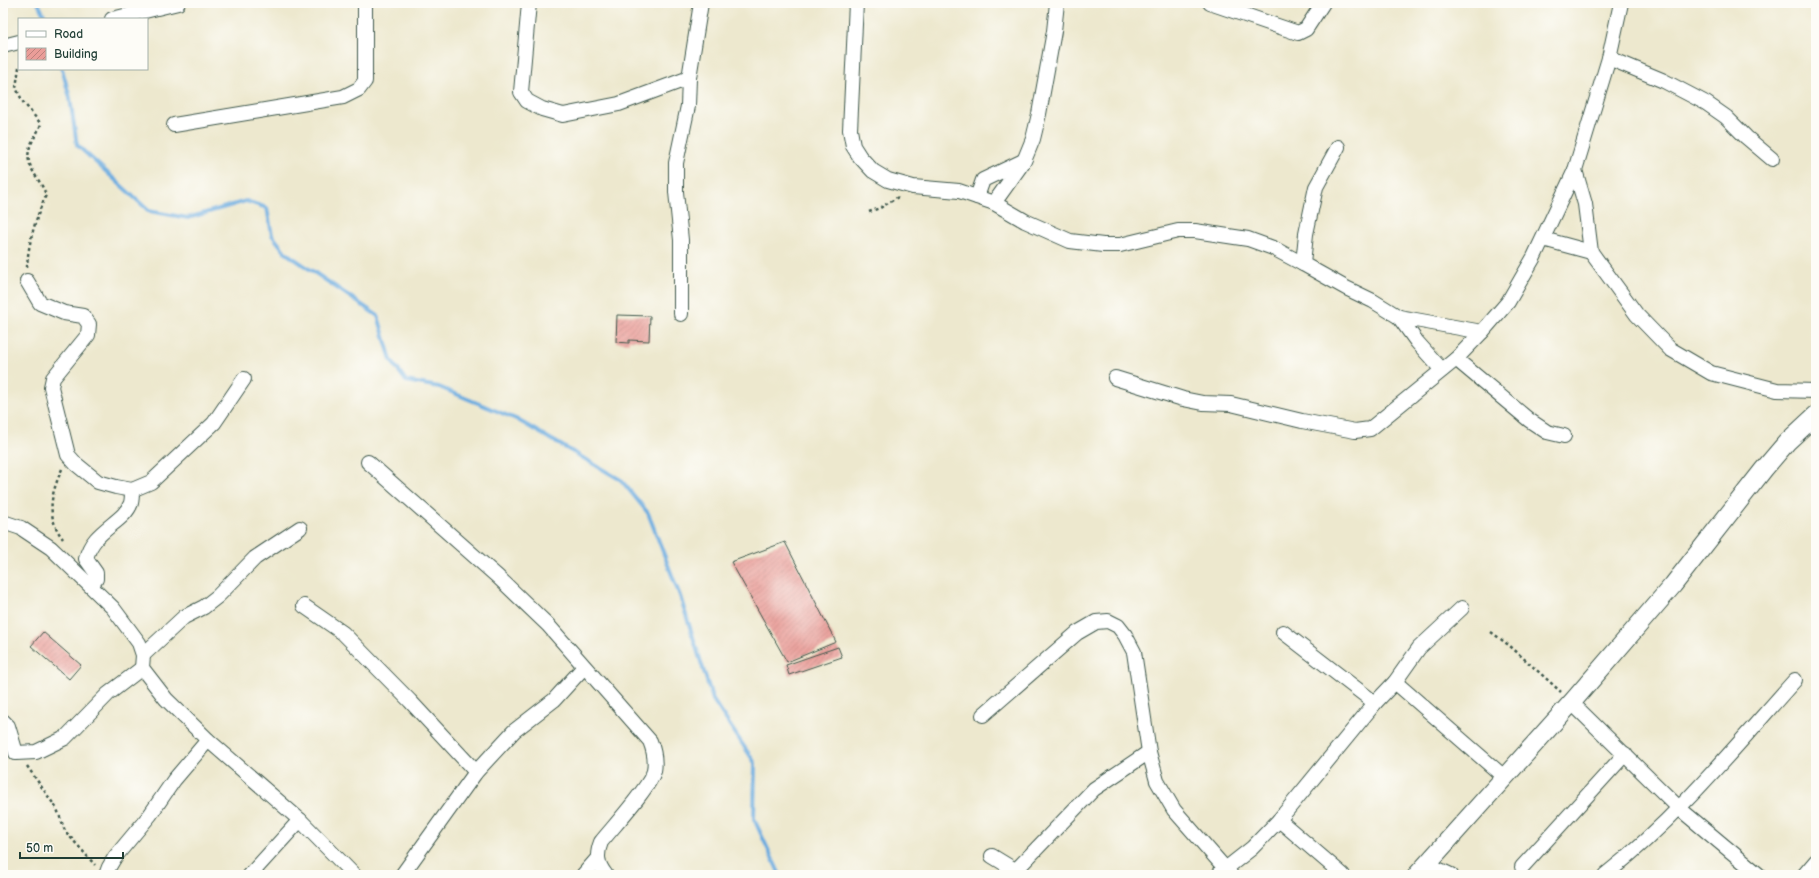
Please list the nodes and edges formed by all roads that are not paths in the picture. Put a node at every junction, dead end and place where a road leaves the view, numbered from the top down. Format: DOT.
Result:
graph roads {
  1 [pos="178,3"];
  2 [pos="365,3"];
  3 [pos="529,3"];
  4 [pos="701,3"];
  5 [pos="856,3"];
  6 [pos="1057,3"];
  7 [pos="1210,3"];
  8 [pos="1323,3"];
  9 [pos="1621,3"];
  10 [pos="116,18"];
  11 [pos="18,42"];
  12 [pos="3,46"];
  13 [pos="1609,58"];
  14 [pos="689,78"];
  15 [pos="174,125"];
  16 [pos="1338,147"];
  17 [pos="1772,158"];
  18 [pos="1024,161"];
  19 [pos="1575,170"];
  20 [pos="977,197"];
  21 [pos="994,203"];
  22 [pos="1543,239"];
  23 [pos="1591,252"];
  24 [pos="1303,264"];
  25 [pos="27,281"];
  26 [pos="681,314"];
  27 [pos="1399,317"];
  28 [pos="1482,332"];
  29 [pos="1456,358"];
  30 [pos="1442,370"];
  31 [pos="1115,378"];
  32 [pos="244,379"];
  33 [pos="1816,391"];
  34 [pos="1816,415"];
  35 [pos="1564,436"];
  36 [pos="368,462"];
  37 [pos="132,490"];
  38 [pos="3,522"];
  39 [pos="300,528"];
  40 [pos="91,586"];
  41 [pos="304,606"];
  42 [pos="1462,608"];
  43 [pos="1283,632"];
  44 [pos="142,662"];
  45 [pos="584,667"];
  46 [pos="1795,680"];
  47 [pos="1395,682"];
  48 [pos="1571,702"];
  49 [pos="1375,703"];
  50 [pos="983,715"];
  51 [pos="3,721"];
  52 [pos="208,740"];
  53 [pos="1149,752"];
  54 [pos="9,754"];
  55 [pos="1626,754"];
  56 [pos="476,772"];
  57 [pos="1504,777"];
  58 [pos="1680,809"];
  59 [pos="300,820"];
  60 [pos="1279,820"];
  61 [pos="992,856"];
  62 [pos="598,859"];
  63 [pos="1816,861"];
  64 [pos="1522,867"];
  65 [pos="1422,869"];
  66 [pos="104,873"];
  67 [pos="1225,873"];
  68 [pos="250,875"];
  69 [pos="354,875"];
  70 [pos="402,875"];
  71 [pos="583,875"];
  72 [pos="606,875"];
  73 [pos="1343,875"];
  74 [pos="1451,875"];
  75 [pos="1605,875"];
  76 [pos="1759,875"];
  77 [pos="1804,875"];
  1 -- 10 [label="street"];
  2 -- 15 [label="street"];
  3 -- 14 [label="street"];
  4 -- 14 [label="street"];
  5 -- 20 [label="street"];
  6 -- 18 [label="street"];
  7 -- 8 [label="street"];
  9 -- 13 [label="street"];
  11 -- 12 [label="street"];
  13 -- 17 [label="street"];
  13 -- 19 [label="street"];
  14 -- 26 [label="street"];
  16 -- 24 [label="street"];
  18 -- 20 [label="street"];
  18 -- 21 [label="street"];
  19 -- 22 [label="street"];
  19 -- 23 [label="street"];
  20 -- 21 [label="street"];
  21 -- 24 [label="street"];
  22 -- 23 [label="street"];
  22 -- 28 [label="street"];
  23 -- 33 [label="street"];
  24 -- 27 [label="street"];
  25 -- 37 [label="street"];
  27 -- 28 [label="street"];
  27 -- 30 [label="street"];
  28 -- 29 [label="street"];
  29 -- 30 [label="street"];
  29 -- 35 [label="street"];
  30 -- 31 [label="street"];
  32 -- 37 [label="street"];
  34 -- 48 [label="street"];
  36 -- 45 [label="street"];
  37 -- 40 [label="street"];
  38 -- 40 [label="street"];
  39 -- 44 [label="street"];
  40 -- 44 [label="street"];
  41 -- 56 [label="street"];
  42 -- 47 [label="street"];
  43 -- 49 [label="street"];
  44 -- 52 [label="street"];
  44 -- 54 [label="street"];
  45 -- 56 [label="street"];
  45 -- 62 [label="street"];
  46 -- 58 [label="street"];
  47 -- 49 [label="street"];
  47 -- 57 [label="street"];
  48 -- 55 [label="street"];
  48 -- 57 [label="street"];
  49 -- 60 [label="street"];
  50 -- 53 [label="street"];
  51 -- 54 [label="street"];
  52 -- 59 [label="street"];
  52 -- 66 [label="street"];
  53 -- 61 [label="street"];
  53 -- 67 [label="street"];
  55 -- 58 [label="street"];
  55 -- 64 [label="street"];
  56 -- 70 [label="street"];
  57 -- 65 [label="street"];
  58 -- 75 [label="street"];
  58 -- 76 [label="street"];
  59 -- 68 [label="street"];
  59 -- 69 [label="street"];
  60 -- 67 [label="street"];
  60 -- 73 [label="street"];
  62 -- 71 [label="street"];
  62 -- 72 [label="street"];
  63 -- 77 [label="street"];
  65 -- 74 [label="street"];
}
